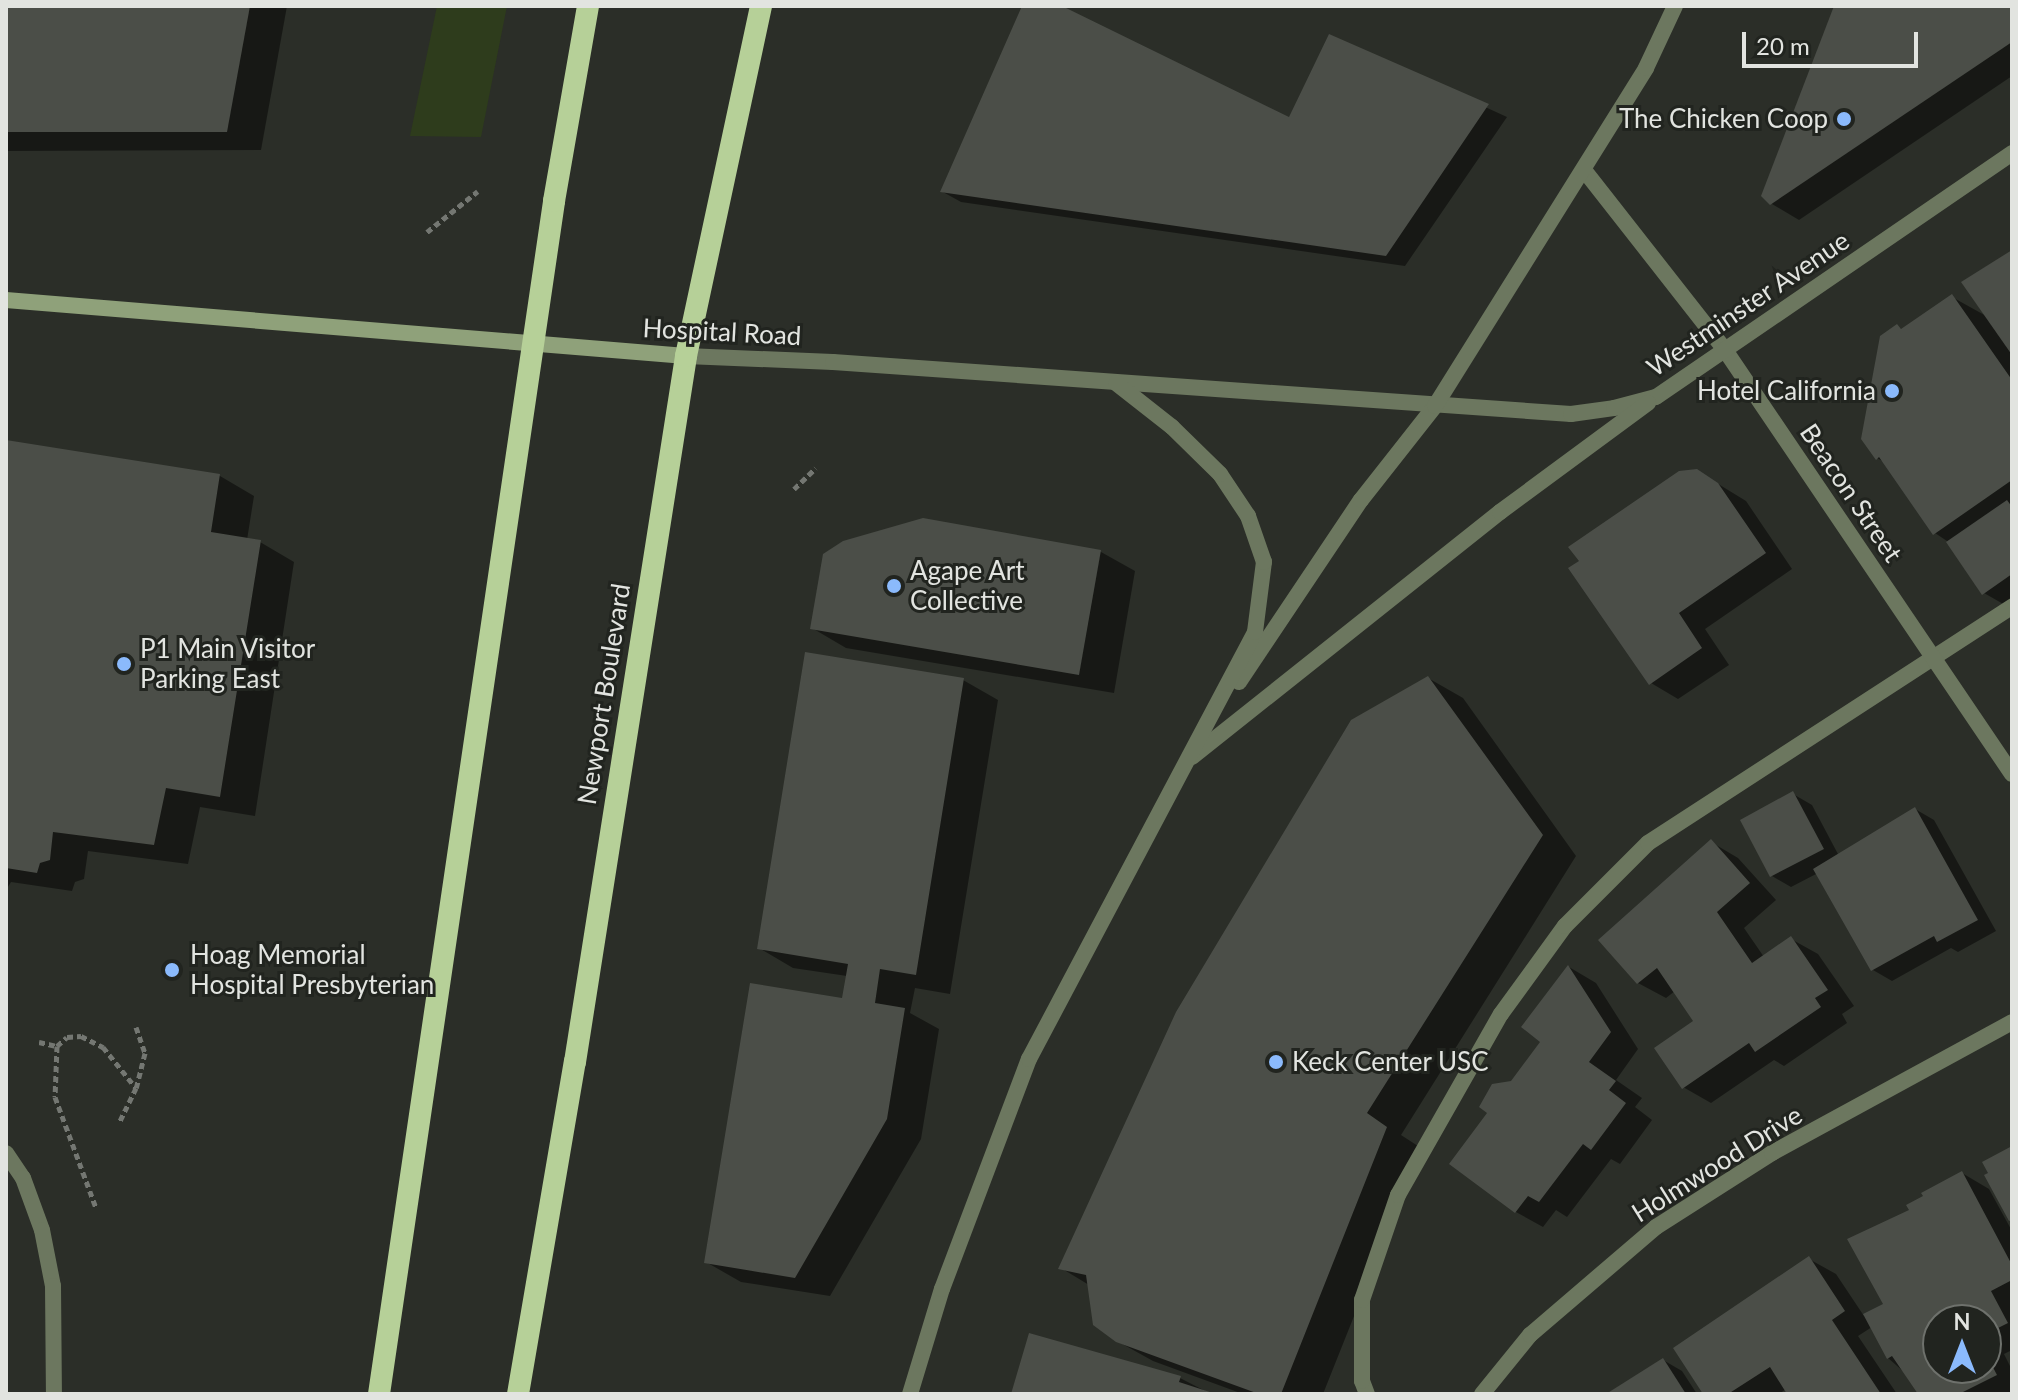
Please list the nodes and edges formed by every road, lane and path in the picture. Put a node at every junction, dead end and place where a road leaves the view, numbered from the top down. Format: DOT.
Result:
graph roads {
  1 [pos="588,6"];
  2 [pos="761,6"];
  3 [pos="1675,6"];
  4 [pos="2012,153"];
  5 [pos="1584,170"];
  6 [pos="478,191"];
  7 [pos="427,232"];
  8 [pos="6,300"];
  9 [pos="533,345"];
  10 [pos="1725,350"];
  11 [pos="686,356"];
  12 [pos="1115,382"];
  13 [pos="1656,397"];
  14 [pos="1435,406"];
  15 [pos="816,468"];
  16 [pos="794,489"];
  17 [pos="2012,607"];
  18 [pos="1933,657"];
  19 [pos="1185,763"];
  20 [pos="2012,774"];
  21 [pos="2012,1022"];
  22 [pos="136,1027"];
  23 [pos="39,1042"];
  24 [pos="57,1046"];
  25 [pos="136,1088"];
  26 [pos="119,1123"];
  27 [pos="6,1153"];
  28 [pos="96,1208"];
  29 [pos="54,1394"];
  30 [pos="379,1394"];
  31 [pos="518,1394"];
  32 [pos="910,1394"];
  33 [pos="1367,1394"];
  34 [pos="1482,1394"];
  1 -- 9 [label="highway"];
  2 -- 11 [label="highway, Newport Boulevard"];
  3 -- 5 [label="street"];
  4 -- 10 [label="street, Westminster Avenue"];
  5 -- 10 [label="street, Beacon Street"];
  5 -- 14 [label="street"];
  6 -- 7 [label="path"];
  8 -- 9 [label="main road, Hospital Road"];
  9 -- 11 [label="main road, Hospital Road"];
  9 -- 30 [label="highway"];
  10 -- 13 [label="street, Westminster Avenue"];
  10 -- 18 [label="street, Beacon Street"];
  11 -- 12 [label="street, Hospital Road"];
  11 -- 31 [label="highway, Newport Boulevard"];
  12 -- 14 [label="street, Hospital Road"];
  12 -- 19 [label="street"];
  13 -- 14 [label="street, Westminster Avenue"];
  13 -- 19 [label="street"];
  14 -- 19 [label="street"];
  15 -- 16 [label="path"];
  17 -- 18 [label="street"];
  18 -- 20 [label="street, Beacon Street"];
  18 -- 33 [label="street"];
  19 -- 32 [label="street"];
  21 -- 34 [label="street, Holmwood Drive"];
  22 -- 25 [label="path"];
  23 -- 24 [label="path"];
  24 -- 25 [label="path"];
  24 -- 28 [label="path"];
  25 -- 26 [label="path"];
  27 -- 29 [label="street"];
}
